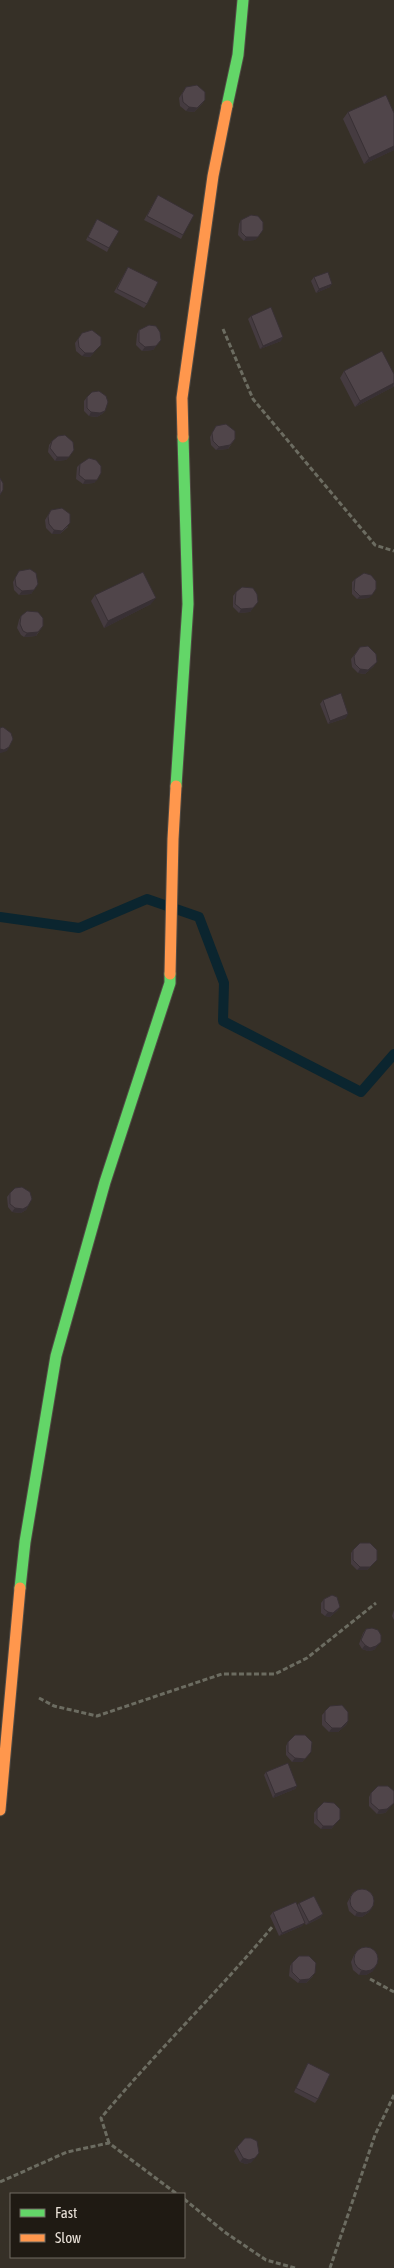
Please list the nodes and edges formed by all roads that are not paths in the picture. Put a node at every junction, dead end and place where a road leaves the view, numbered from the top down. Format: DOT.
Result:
graph roads {
  1 [pos="243,0"];
  2 [pos="0,1810"];
  1 -- 2 [label="street"];
}
